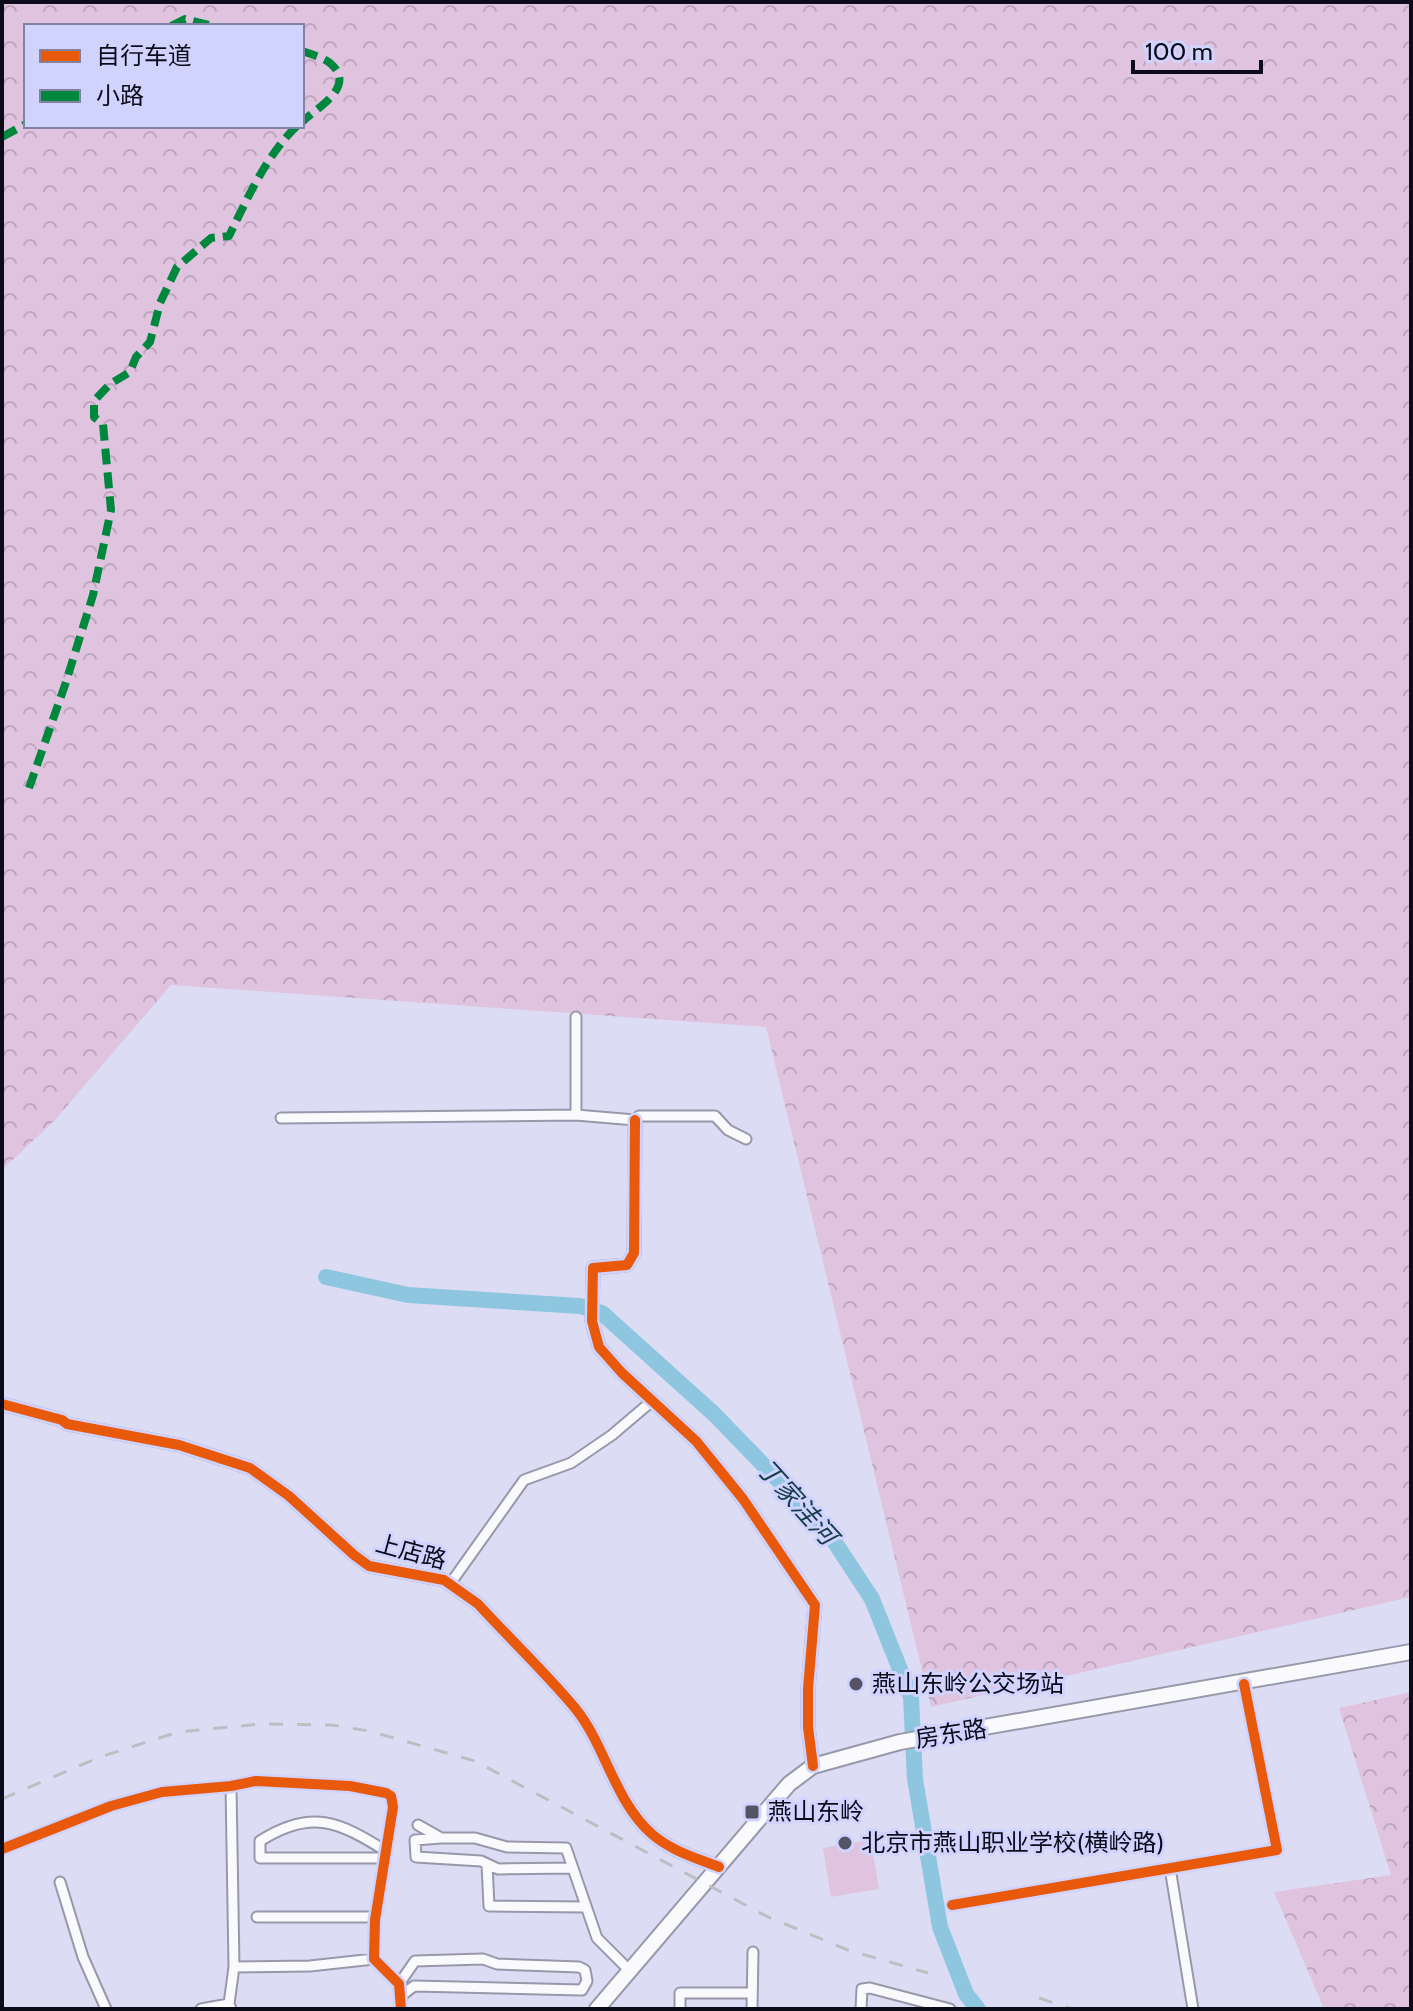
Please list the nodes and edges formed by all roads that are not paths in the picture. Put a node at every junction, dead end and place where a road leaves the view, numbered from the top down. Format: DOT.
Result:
graph roads {
  1 [pos="576,1017"];
  2 [pos="576,1115"];
  3 [pos="281,1118"];
  4 [pos="635,1120"];
  5 [pos="746,1139"];
  6 [pos="652,1401"];
  7 [pos="2,1404"];
  8 [pos="450,1584"];
  9 [pos="1411,1652"];
  10 [pos="1244,1684"];
  11 [pos="813,1766"];
  12 [pos="231,1786"];
  13 [pos="418,1825"];
  14 [pos="441,1838"];
  15 [pos="2,1849"];
  16 [pos="386,1855"];
  17 [pos="487,1864"];
  18 [pos="719,1867"];
  19 [pos="573,1868"];
  20 [pos="1170,1868"];
  21 [pos="60,1882"];
  22 [pos="952,1905"];
  23 [pos="586,1907"];
  24 [pos="257,1917"];
  25 [pos="376,1917"];
  26 [pos="753,1952"];
  27 [pos="374,1959"];
  28 [pos="234,1967"];
  29 [pos="630,1971"];
  30 [pos="399,1984"];
  31 [pos="752,1993"];
  32 [pos="401,1996"];
  33 [pos="230,2007"];
  34 [pos="106,2009"];
  35 [pos="201,2009"];
  36 [pos="401,2009"];
  37 [pos="597,2009"];
  38 [pos="680,2009"];
  39 [pos="752,2009"];
  40 [pos="861,2009"];
  41 [pos="950,2009"];
  42 [pos="1193,2009"];
  1 -- 2 [label="street"];
  2 -- 3 [label="street"];
  2 -- 4 [label="street"];
  4 -- 5 [label="street"];
  4 -- 6 [label="street"];
  6 -- 8 [label="street"];
  6 -- 11 [label="street"];
  7 -- 8 [label="street, 上店路"];
  8 -- 18 [label="street, 上店路"];
  9 -- 10 [label="main road, 房东路"];
  10 -- 11 [label="main road, 房东路"];
  10 -- 20 [label="street"];
  11 -- 18 [label="main road, 房东路"];
  12 -- 15 [label="street"];
  12 -- 16 [label="street"];
  12 -- 28 [label="street"];
  13 -- 14 [label="street"];
  14 -- 17 [label="street"];
  14 -- 19 [label="street"];
  16 -- 16 [label="street"];
  16 -- 25 [label="street"];
  17 -- 19 [label="street"];
  17 -- 23 [label="street"];
  18 -- 29 [label="main road, 房东路"];
  19 -- 23 [label="street"];
  20 -- 22 [label="street"];
  20 -- 42 [label="street"];
  21 -- 34 [label="street"];
  23 -- 29 [label="street"];
  24 -- 25 [label="street"];
  25 -- 27 [label="street"];
  26 -- 31 [label="street"];
  27 -- 28 [label="street"];
  27 -- 30 [label="street"];
  28 -- 33 [label="street"];
  29 -- 37 [label="main road, 房东路"];
  30 -- 32 [label="street"];
  30 -- 32 [label="street"];
  31 -- 38 [label="street"];
  31 -- 39 [label="street"];
  32 -- 36 [label="street"];
  33 -- 35 [label="street"];
  40 -- 41 [label="street"];
}
